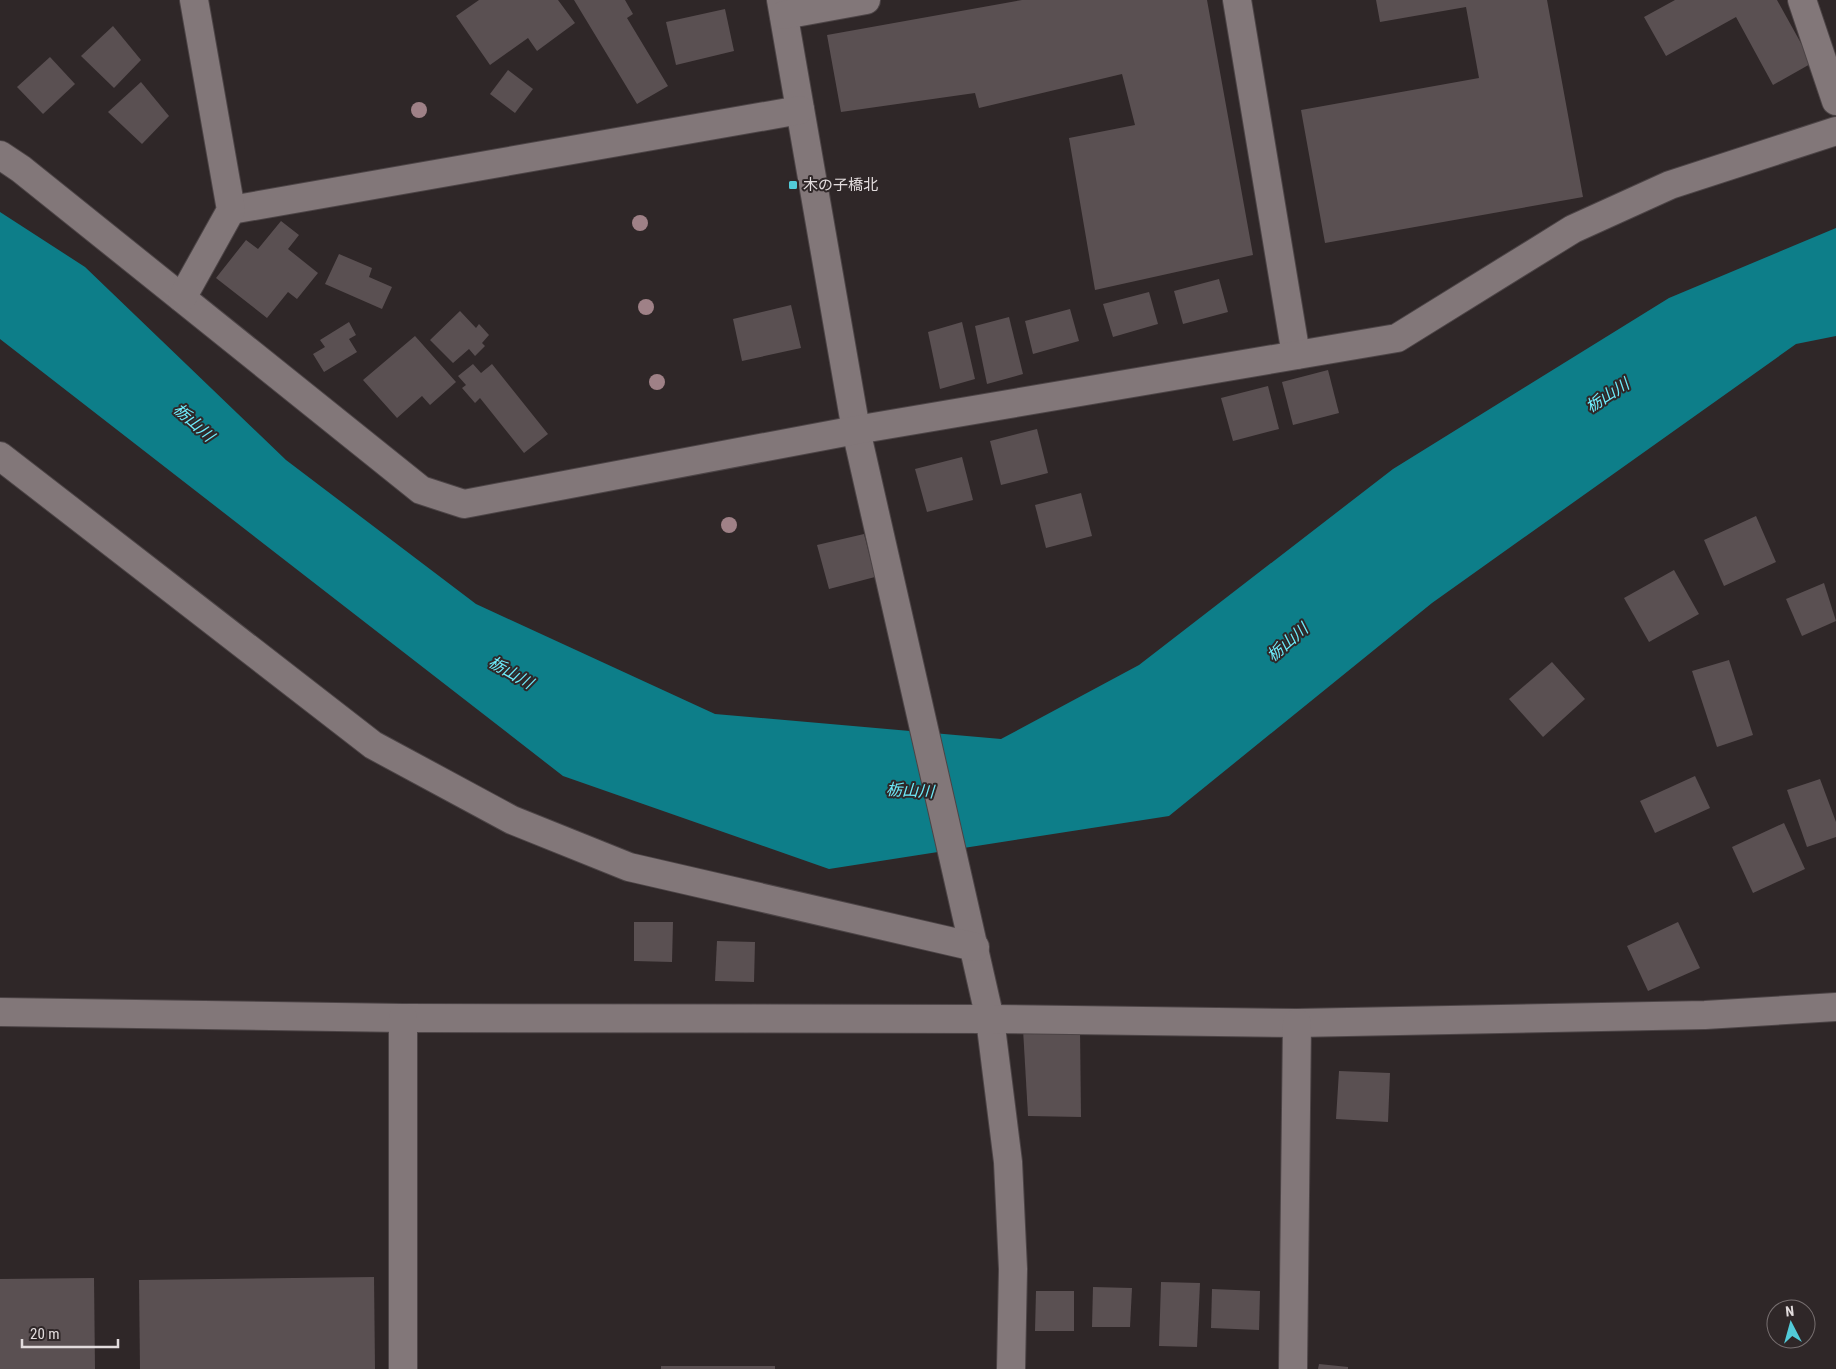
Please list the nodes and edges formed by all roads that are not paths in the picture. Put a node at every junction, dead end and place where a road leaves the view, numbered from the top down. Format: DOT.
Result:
graph roads {
  1 [pos="194,0"];
  2 [pos="866,0"];
  3 [pos="1237,0"];
  4 [pos="1802,0"];
  5 [pos="783,8"];
  6 [pos="1836,101"];
  7 [pos="800,110"];
  8 [pos="1836,131"];
  9 [pos="0,155"];
  10 [pos="231,210"];
  11 [pos="182,298"];
  12 [pos="1296,355"];
  13 [pos="856,430"];
  14 [pos="0,456"];
  15 [pos="975,947"];
  16 [pos="1836,1007"];
  17 [pos="0,1012"];
  18 [pos="403,1018"];
  19 [pos="990,1019"];
  20 [pos="1297,1023"];
  21 [pos="403,1369"];
  22 [pos="1011,1369"];
  23 [pos="1293,1369"];
  1 -- 10 [label="street"];
  2 -- 5 [label="street"];
  3 -- 12 [label="street"];
  4 -- 6 [label="street"];
  5 -- 7 [label="street"];
  7 -- 10 [label="street"];
  7 -- 13 [label="street"];
  8 -- 12 [label="street"];
  9 -- 11 [label="street"];
  10 -- 11 [label="street"];
  11 -- 13 [label="street"];
  12 -- 13 [label="street"];
  13 -- 15 [label="street"];
  14 -- 15 [label="street"];
  15 -- 19 [label="street"];
  16 -- 20 [label="street"];
  17 -- 18 [label="street"];
  18 -- 19 [label="street"];
  18 -- 21 [label="street"];
  19 -- 20 [label="street"];
  19 -- 22 [label="street"];
  20 -- 23 [label="street"];
}
